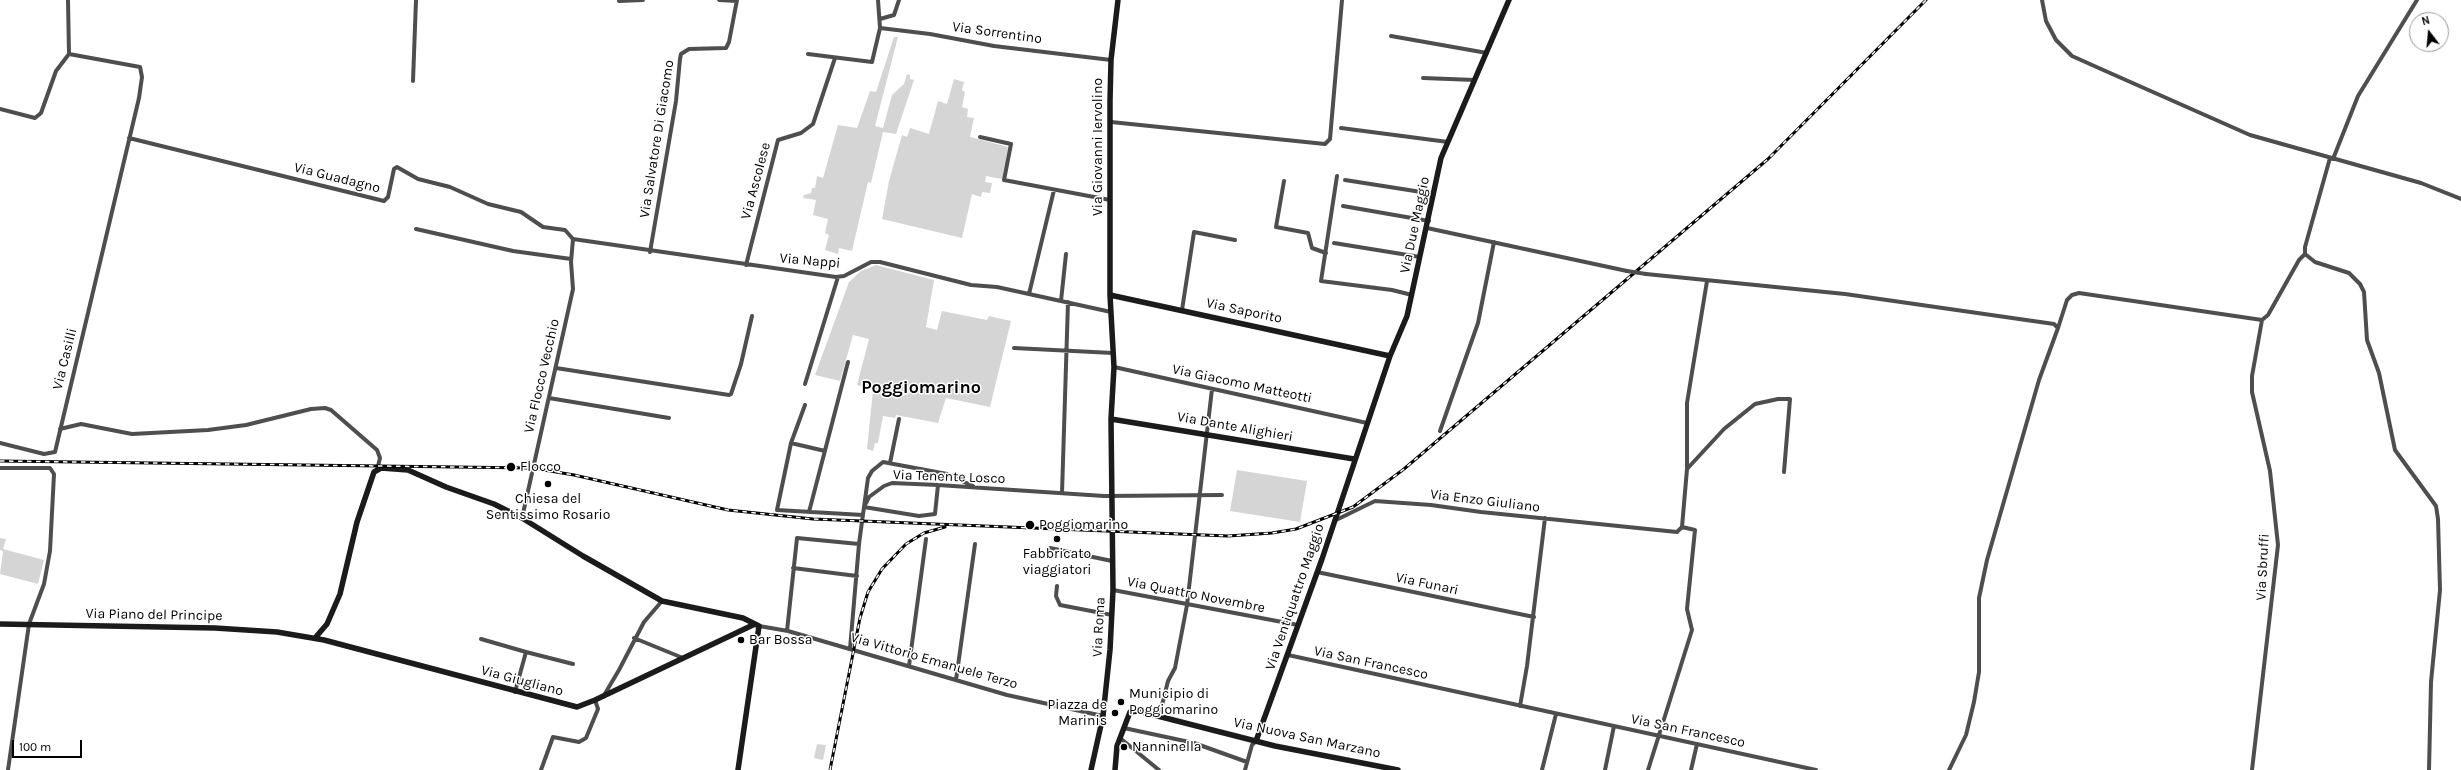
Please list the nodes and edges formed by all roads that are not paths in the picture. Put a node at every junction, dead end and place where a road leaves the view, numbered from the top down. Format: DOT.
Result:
graph roads {
  1 [pos="68,0"];
  2 [pos="416,0"];
  3 [pos="643,0"];
  4 [pos="719,0"];
  5 [pos="878,0"];
  6 [pos="899,0"];
  7 [pos="1118,0"];
  8 [pos="1342,0"];
  9 [pos="1509,0"];
  10 [pos="2042,0"];
  11 [pos="2417,0"];
  12 [pos="619,1"];
  13 [pos="737,1"];
  14 [pos="880,19"];
  15 [pos="880,28"];
  16 [pos="1391,36"];
  17 [pos="1488,53"];
  18 [pos="69,54"];
  19 [pos="808,54"];
  20 [pos="835,58"];
  21 [pos="1111,60"];
  22 [pos="1423,78"];
  23 [pos="1476,80"];
  24 [pos="413,81"];
  25 [pos="0,109"];
  26 [pos="1111,122"];
  27 [pos="1341,128"];
  28 [pos="980,137"];
  29 [pos="130,138"];
  30 [pos="1448,142"];
  31 [pos="2331,158"];
  32 [pos="1337,176"];
  33 [pos="1345,180"];
  34 [pos="1284,181"];
  35 [pos="1054,190"];
  36 [pos="1434,194"];
  37 [pos="2461,199"];
  38 [pos="1110,200"];
  39 [pos="1343,206"];
  40 [pos="1429,220"];
  41 [pos="1427,228"];
  42 [pos="416,229"];
  43 [pos="573,239"];
  44 [pos="1235,240"];
  45 [pos="1494,242"];
  46 [pos="1334,243"];
  47 [pos="650,252"];
  48 [pos="1326,253"];
  49 [pos="1066,254"];
  50 [pos="2305,254"];
  51 [pos="1420,257"];
  52 [pos="571,259"];
  53 [pos="746,265"];
  54 [pos="838,277"];
  55 [pos="1707,281"];
  56 [pos="1029,294"];
  57 [pos="1110,295"];
  58 [pos="1412,295"];
  59 [pos="1060,301"];
  60 [pos="1068,302"];
  61 [pos="1182,310"];
  62 [pos="1111,312"];
  63 [pos="752,316"];
  64 [pos="2262,320"];
  65 [pos="2058,328"];
  66 [pos="1014,348"];
  67 [pos="1066,349"];
  68 [pos="1113,353"];
  69 [pos="1390,356"];
  70 [pos="848,362"];
  71 [pos="1114,367"];
  72 [pos="556,368"];
  73 [pos="805,384"];
  74 [pos="1212,389"];
  75 [pos="549,398"];
  76 [pos="805,405"];
  77 [pos="669,418"];
  78 [pos="899,419"];
  79 [pos="1111,419"];
  80 [pos="1367,423"];
  81 [pos="60,429"];
  82 [pos="1440,431"];
  83 [pos="1206,434"];
  84 [pos="0,443"];
  85 [pos="791,443"];
  86 [pos="825,451"];
  87 [pos="1354,459"];
  88 [pos="890,463"];
  89 [pos="0,468"];
  90 [pos="1687,469"];
  91 [pos="377,470"];
  92 [pos="1784,472"];
  93 [pos="938,485"];
  94 [pos="976,488"];
  95 [pos="1062,493"];
  96 [pos="1201,495"];
  97 [pos="1222,495"];
  98 [pos="1113,496"];
  99 [pos="864,507"];
  100 [pos="809,512"];
  101 [pos="863,515"];
  102 [pos="522,518"];
  103 [pos="1545,518"];
  104 [pos="1334,521"];
  105 [pos="1682,527"];
  106 [pos="926,539"];
  107 [pos="859,544"];
  108 [pos="975,544"];
  109 [pos="1050,548"];
  110 [pos="1112,561"];
  111 [pos="793,568"];
  112 [pos="1317,572"];
  113 [pos="857,576"];
  114 [pos="1057,586"];
  115 [pos="1113,590"];
  116 [pos="662,601"];
  117 [pos="1187,605"];
  118 [pos="1112,614"];
  119 [pos="1534,617"];
  120 [pos="0,624"];
  121 [pos="29,624"];
  122 [pos="757,625"];
  123 [pos="1298,625"];
  124 [pos="749,626"];
  125 [pos="787,631"];
  126 [pos="277,632"];
  127 [pos="315,638"];
  128 [pos="634,638"];
  129 [pos="481,639"];
  130 [pos="850,649"];
  131 [pos="526,652"];
  132 [pos="1288,655"];
  133 [pos="683,658"];
  134 [pos="573,664"];
  135 [pos="909,666"];
  136 [pos="956,680"];
  137 [pos="515,692"];
  138 [pos="603,697"];
  139 [pos="596,700"];
  140 [pos="1520,706"];
  141 [pos="1556,714"];
  142 [pos="1103,716"];
  143 [pos="1159,717"];
  144 [pos="1614,726"];
  145 [pos="1124,728"];
  146 [pos="1657,736"];
  147 [pos="1120,738"];
  148 [pos="1256,741"];
  149 [pos="1697,744"];
  150 [pos="1247,762"];
  151 [pos="8,770"];
  152 [pos="541,770"];
  153 [pos="738,770"];
  154 [pos="1091,770"];
  155 [pos="1115,770"];
  156 [pos="1159,770"];
  157 [pos="1245,770"];
  158 [pos="1398,770"];
  159 [pos="1542,770"];
  160 [pos="1605,770"];
  161 [pos="1648,770"];
  162 [pos="1691,770"];
  163 [pos="1816,770"];
  164 [pos="1949,770"];
  165 [pos="2252,770"];
  166 [pos="2429,770"];
  1 -- 18 [label="street"];
  2 -- 24 [label="street"];
  3 -- 12 [label="street"];
  4 -- 13 [label="street"];
  5 -- 14 [label="street"];
  6 -- 14 [label="street"];
  7 -- 21 [label="street, Via Giovanni Iervolino"];
  8 -- 26 [label="street"];
  9 -- 17 [label="street, Via Due Maggio"];
  10 -- 31 [label="street"];
  11 -- 31 [label="street"];
  13 -- 47 [label="street, Via Salvatore Di Giacomo"];
  14 -- 15 [label="street"];
  15 -- 20 [label="street"];
  15 -- 21 [label="street, Via Sorrentino"];
  16 -- 17 [label="street"];
  17 -- 23 [label="street, Via Due Maggio"];
  18 -- 25 [label="street"];
  18 -- 29 [label="street, Via Casilli"];
  19 -- 20 [label="street"];
  20 -- 53 [label="street, Via Ascolese"];
  21 -- 26 [label="street, Via Giovanni Iervolino"];
  22 -- 23 [label="street"];
  23 -- 30 [label="street, Via Due Maggio"];
  26 -- 38 [label="street, Via Giovanni Iervolino"];
  27 -- 30 [label="street"];
  28 -- 35 [label="street"];
  29 -- 43 [label="street, Via Guadagno"];
  29 -- 81 [label="street, Via Casilli"];
  30 -- 36 [label="street, Via Due Maggio"];
  31 -- 37 [label="street"];
  31 -- 50 [label="street"];
  32 -- 48 [label="street"];
  33 -- 36 [label="street"];
  34 -- 48 [label="street"];
  35 -- 38 [label="street"];
  35 -- 56 [label="street"];
  36 -- 40 [label="street, Via Due Maggio"];
  38 -- 57 [label="street, Via Giovanni Iervolino"];
  39 -- 40 [label="street"];
  40 -- 41 [label="street, Via Due Maggio"];
  41 -- 45 [label="street"];
  41 -- 51 [label="street, Via Due Maggio"];
  42 -- 52 [label="street"];
  43 -- 47 [label="street, Via Nappi"];
  43 -- 52 [label="street, Via Flocco Vecchio"];
  44 -- 61 [label="street"];
  45 -- 55 [label="street, bridge"];
  45 -- 82 [label="street"];
  46 -- 51 [label="street"];
  47 -- 53 [label="street, Via Nappi"];
  48 -- 58 [label="street"];
  49 -- 59 [label="street"];
  50 -- 64 [label="street"];
  50 -- 166 [label="street"];
  51 -- 58 [label="street, Via Due Maggio"];
  52 -- 72 [label="street, Via Flocco Vecchio"];
  53 -- 54 [label="street, Via Nappi"];
  54 -- 56 [label="street, Via Nappi"];
  54 -- 73 [label="street"];
  55 -- 65 [label="street"];
  55 -- 90 [label="street"];
  56 -- 59 [label="street, Via Nappi"];
  57 -- 61 [label="street, Via Saporito"];
  57 -- 62 [label="street"];
  58 -- 69 [label="street, Via Due Maggio"];
  59 -- 60 [label="street, Via Nappi"];
  60 -- 62 [label="street, Via Nappi"];
  60 -- 67 [label="street"];
  61 -- 69 [label="street, Via Saporito"];
  62 -- 68 [label="street, Via Roma"];
  63 -- 72 [label="street"];
  64 -- 65 [label="street"];
  64 -- 165 [label="street, Via Sbruffi"];
  65 -- 164 [label="street"];
  66 -- 67 [label="street"];
  67 -- 68 [label="street"];
  67 -- 95 [label="street"];
  68 -- 71 [label="street, Via Roma"];
  69 -- 80 [label="street, Via Due Maggio"];
  70 -- 86 [label="street"];
  71 -- 74 [label="street, Via Giacomo Matteotti"];
  71 -- 79 [label="street, Via Roma"];
  72 -- 75 [label="street, Via Flocco Vecchio"];
  74 -- 80 [label="street, Via Giacomo Matteotti"];
  74 -- 83 [label="street"];
  75 -- 77 [label="street"];
  75 -- 102 [label="street, Via Flocco Vecchio"];
  76 -- 85 [label="street"];
  78 -- 88 [label="street"];
  79 -- 83 [label="street, Via Dante Alighieri"];
  79 -- 98 [label="street, Via Roma"];
  80 -- 87 [label="street, Via Due Maggio"];
  81 -- 84 [label="street, Via Casilli"];
  81 -- 91 [label="street"];
  83 -- 87 [label="street, Via Dante Alighieri"];
  83 -- 96 [label="street"];
  85 -- 86 [label="street"];
  85 -- 100 [label="street"];
  86 -- 100 [label="street"];
  87 -- 104 [label="street, Via Ventiquattro Maggio"];
  88 -- 94 [label="street"];
  88 -- 99 [label="street"];
  89 -- 121 [label="street"];
  90 -- 92 [label="street"];
  90 -- 105 [label="street"];
  91 -- 102 [label="street"];
  91 -- 127 [label="street"];
  93 -- 94 [label="street, Via Tenente Losco"];
  93 -- 99 [label="street, Via Tenente Losco"];
  93 -- 99 [label="street"];
  94 -- 95 [label="street, Via Tenente Losco"];
  95 -- 98 [label="street, Via Tenente Losco"];
  96 -- 97 [label="street, Via Tenente Losco"];
  96 -- 98 [label="street, Via Tenente Losco"];
  96 -- 117 [label="street"];
  98 -- 110 [label="street, Via Roma"];
  99 -- 101 [label="street, Via Tenente Losco"];
  100 -- 101 [label="street"];
  101 -- 107 [label="street, Via Tenente Losco"];
  102 -- 116 [label="street"];
  103 -- 104 [label="street, Via Enzo Giuliano"];
  103 -- 105 [label="street"];
  103 -- 119 [label="street, Via Enzo Giuliano"];
  104 -- 112 [label="street, Via Ventiquattro Maggio"];
  105 -- 146 [label="street"];
  106 -- 135 [label="street"];
  107 -- 111 [label="street"];
  107 -- 113 [label="street, Via Tenente Losco"];
  108 -- 136 [label="street"];
  109 -- 110 [label="street"];
  110 -- 115 [label="street, Via Roma"];
  111 -- 113 [label="street"];
  111 -- 125 [label="street"];
  112 -- 119 [label="street, Via Funari"];
  112 -- 123 [label="street, Via Ventiquattro Maggio"];
  113 -- 130 [label="street, Via Tenente Losco"];
  114 -- 118 [label="street"];
  115 -- 117 [label="street, Via Quattro Novembre"];
  115 -- 118 [label="street, Via Roma"];
  116 -- 122 [label="street"];
  116 -- 128 [label="street"];
  117 -- 123 [label="street, Via Quattro Novembre"];
  117 -- 143 [label="street"];
  118 -- 142 [label="street, Via Roma"];
  119 -- 140 [label="street, Via Enzo Giuliano"];
  120 -- 121 [label="street, Via Piano del Principe"];
  121 -- 126 [label="street, Via Piano del Principe"];
  121 -- 151 [label="street"];
  122 -- 124 [label="street, Via Vittorio Emanuele Terzo"];
  122 -- 125 [label="street, Via Vittorio Emanuele Terzo"];
  122 -- 153 [label="street"];
  123 -- 132 [label="street, Via Ventiquattro Maggio"];
  124 -- 133 [label="street, Via Giugliano"];
  125 -- 130 [label="street, Via Vittorio Emanuele Terzo"];
  126 -- 127 [label="street, Via Giugliano"];
  127 -- 137 [label="street, Via Giugliano"];
  128 -- 133 [label="street"];
  128 -- 138 [label="street"];
  129 -- 131 [label="street"];
  130 -- 135 [label="street, Via Vittorio Emanuele Terzo"];
  131 -- 134 [label="street"];
  131 -- 137 [label="street"];
  132 -- 140 [label="street, Via San Francesco"];
  132 -- 148 [label="street, Via Ventiquattro Maggio"];
  133 -- 138 [label="street, Via Giugliano"];
  135 -- 136 [label="street, Via Vittorio Emanuele Terzo"];
  136 -- 142 [label="street, Via Vittorio Emanuele Terzo"];
  137 -- 139 [label="street, Via Giugliano"];
  138 -- 139 [label="street, Via Giugliano"];
  139 -- 152 [label="street"];
  140 -- 141 [label="street, Via San Francesco"];
  141 -- 144 [label="street, Via San Francesco"];
  141 -- 159 [label="street"];
  142 -- 154 [label="street, Via Roma"];
  143 -- 145 [label="street, Via Nuova San Marzano"];
  143 -- 148 [label="street, Via Nuova San Marzano"];
  144 -- 146 [label="street, Via San Francesco"];
  144 -- 160 [label="street"];
  145 -- 147 [label="street, Via Nuova San Marzano"];
  145 -- 150 [label="street"];
  146 -- 149 [label="street, Via San Francesco"];
  146 -- 161 [label="street"];
  147 -- 155 [label="street, Via Nuova San Marzano"];
  147 -- 156 [label="street"];
  148 -- 150 [label="street"];
  148 -- 158 [label="street, Via Nuova San Marzano"];
  149 -- 162 [label="street"];
  149 -- 163 [label="street, Via San Francesco"];
  150 -- 157 [label="street"];
}
